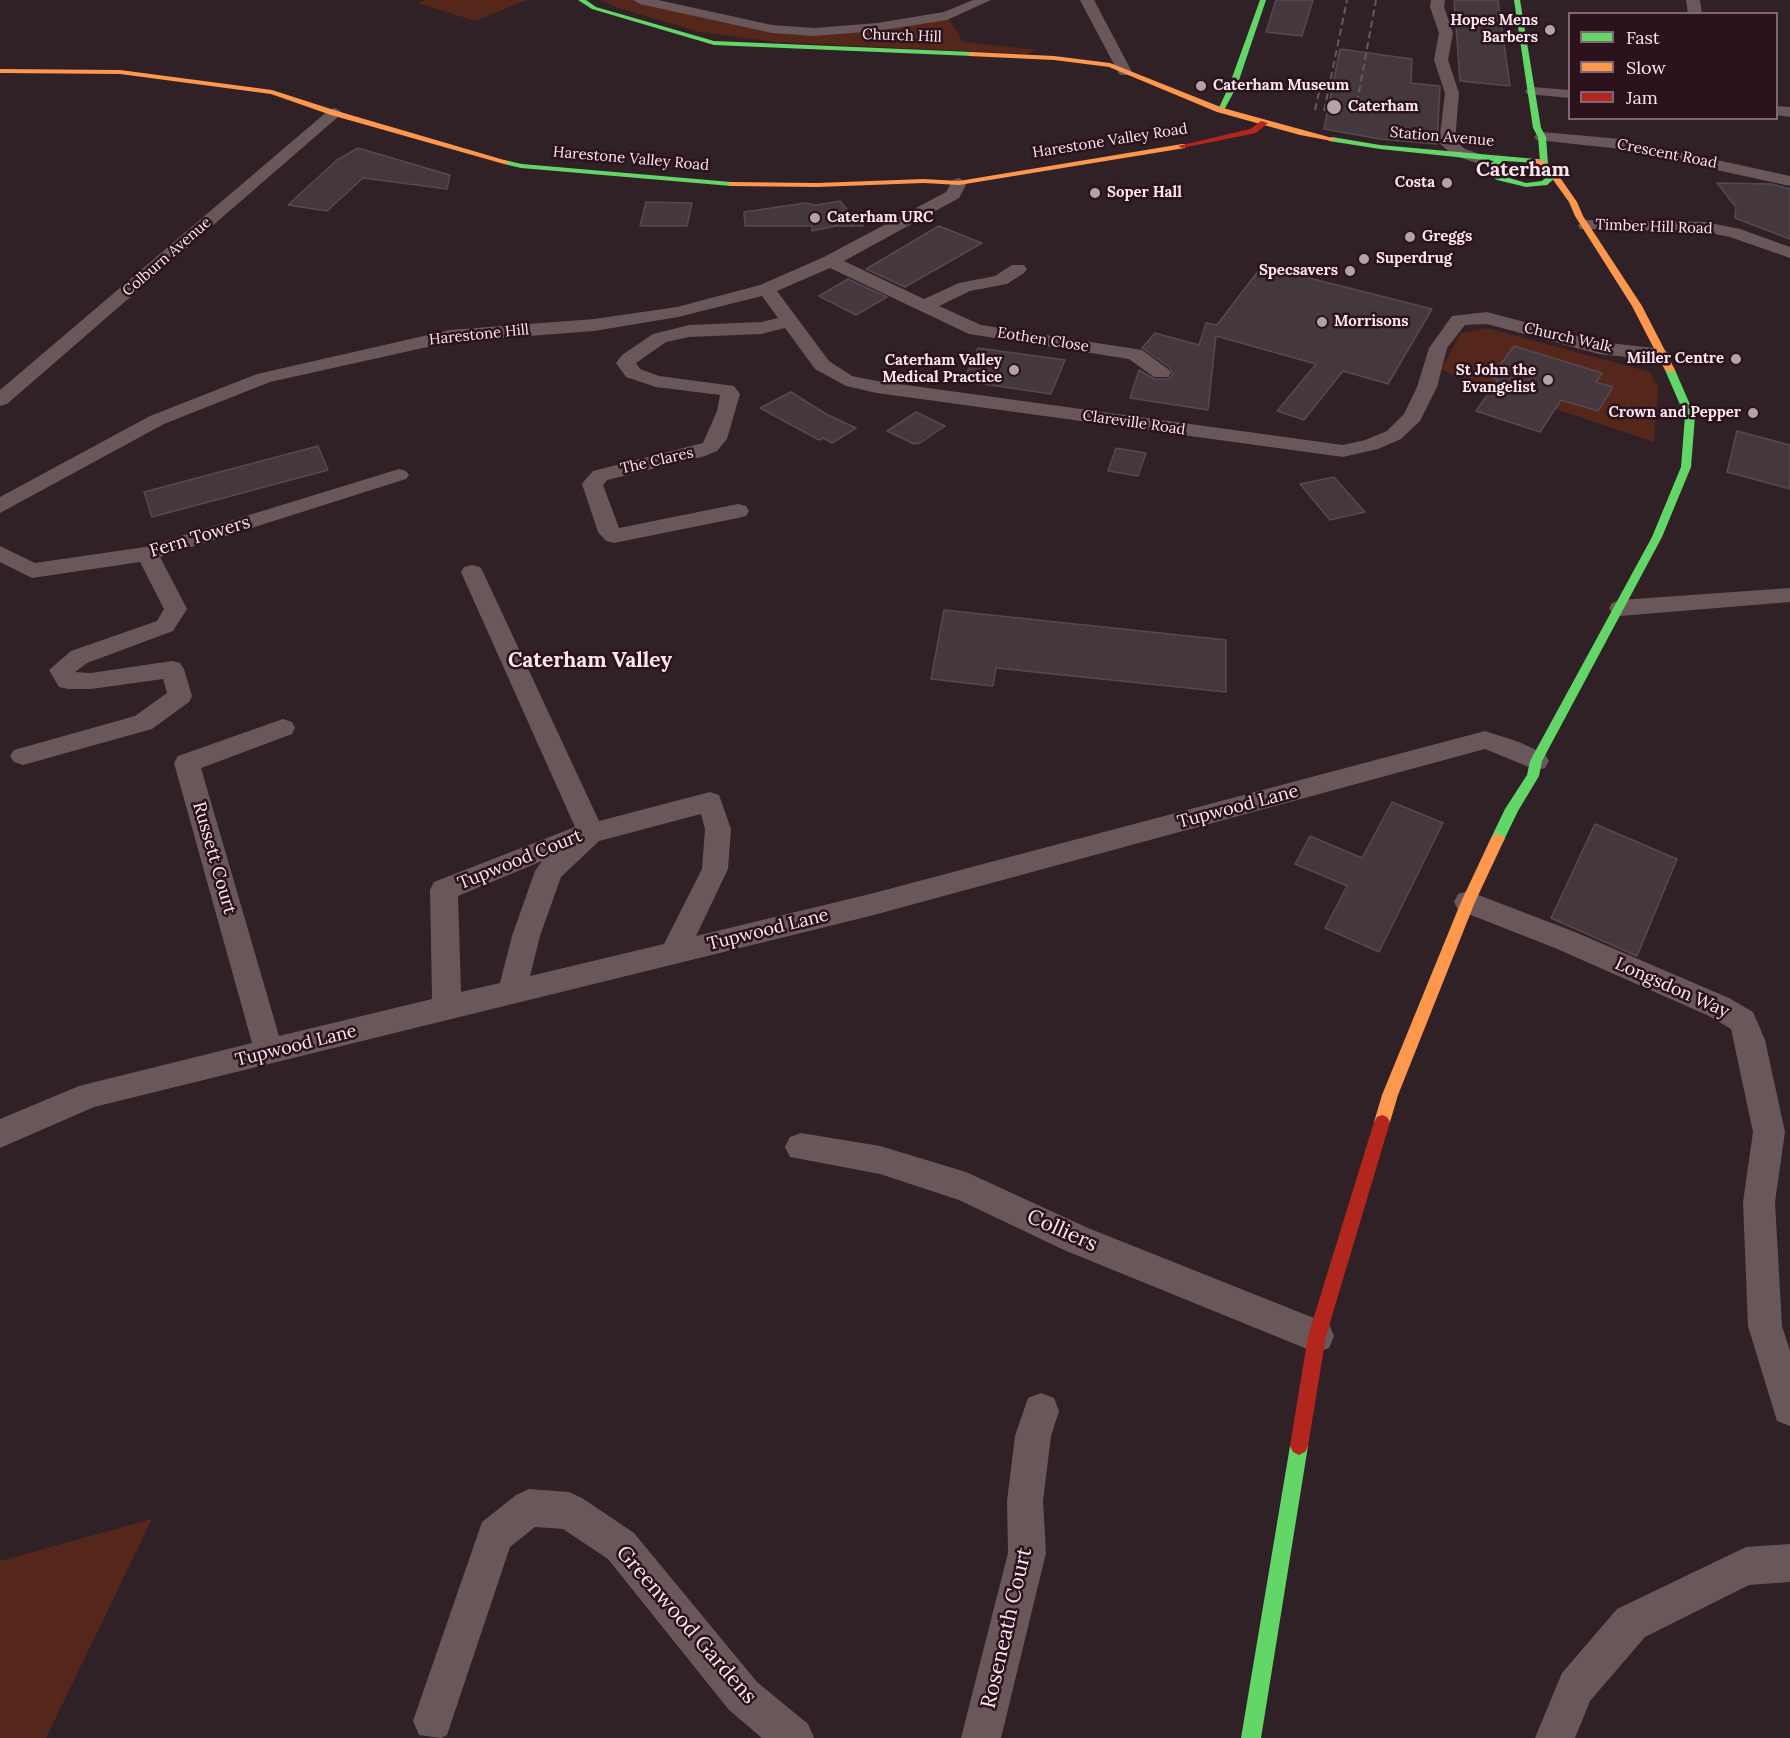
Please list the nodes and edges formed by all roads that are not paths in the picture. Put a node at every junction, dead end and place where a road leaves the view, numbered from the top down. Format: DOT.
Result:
graph roads {
  1 [pos="581,0"];
  2 [pos="640,0"];
  3 [pos="984,0"];
  4 [pos="1087,0"];
  5 [pos="1263,0"];
  6 [pos="1438,0"];
  7 [pos="1518,0"];
  8 [pos="0,71"];
  9 [pos="1125,72"];
  10 [pos="1532,91"];
  11 [pos="1568,94"];
  12 [pos="1220,110"];
  13 [pos="334,113"];
  14 [pos="1264,123"];
  15 [pos="1531,138"];
  16 [pos="1380,147"];
  17 [pos="1502,158"];
  18 [pos="1479,159"];
  19 [pos="1548,170"];
  20 [pos="1500,178"];
  21 [pos="1790,181"];
  22 [pos="959,183"];
  23 [pos="1516,183"];
  24 [pos="1583,220"];
  25 [pos="1790,253"];
  26 [pos="830,261"];
  27 [pos="1018,269"];
  28 [pos="766,289"];
  29 [pos="923,306"];
  30 [pos="1473,318"];
  31 [pos="789,321"];
  32 [pos="1663,355"];
  33 [pos="1161,373"];
  34 [pos="0,400"];
  35 [pos="399,475"];
  36 [pos="0,506"];
  37 [pos="738,511"];
  38 [pos="0,553"];
  39 [pos="147,554"];
  40 [pos="472,572"];
  41 [pos="1790,595"];
  42 [pos="1620,608"];
  43 [pos="284,728"];
  44 [pos="23,756"];
  45 [pos="1536,761"];
  46 [pos="591,832"];
  47 [pos="1468,902"];
  48 [pos="673,953"];
  49 [pos="512,992"];
  50 [pos="447,1009"];
  51 [pos="269,1052"];
  52 [pos="0,1134"];
  53 [pos="1779,1136"];
  54 [pos="801,1147"];
  55 [pos="1317,1336"];
  56 [pos="1790,1408"];
  57 [pos="1041,1412"];
  58 [pos="1790,1563"];
  59 [pos="433,1721"];
  60 [pos="794,1738"];
  61 [pos="981,1738"];
  62 [pos="1251,1738"];
  63 [pos="1555,1738"];
  1 -- 9 [label="main road, Church Hill"];
  2 -- 3 [label="street"];
  4 -- 9 [label="street"];
  5 -- 12 [label="main road"];
  6 -- 18 [label="street"];
  7 -- 10 [label="main road"];
  8 -- 13 [label="main road, Harestone Valley Road"];
  9 -- 12 [label="main road, Church Hill"];
  10 -- 11 [label="street"];
  10 -- 15 [label="main road"];
  12 -- 14 [label="main road, Station Avenue"];
  13 -- 22 [label="main road, Harestone Valley Road"];
  13 -- 34 [label="street, Colburn Avenue"];
  14 -- 16 [label="main road, Station Avenue"];
  14 -- 22 [label="main road, Harestone Valley Road"];
  15 -- 17 [label="main road"];
  15 -- 19 [label="main road"];
  15 -- 21 [label="street, Crescent Road"];
  16 -- 18 [label="main road, Station Avenue"];
  16 -- 20 [label="main road, Station Avenue"];
  17 -- 18 [label="main road, Station Avenue"];
  17 -- 19 [label="main road, Station Avenue"];
  17 -- 20 [label="main road"];
  19 -- 23 [label="main road"];
  19 -- 24 [label="main road"];
  20 -- 23 [label="main road, Station Avenue"];
  22 -- 26 [label="street, Harestone Hill"];
  23 -- 24 [label="main road"];
  24 -- 25 [label="street, Timber Hill Road"];
  24 -- 32 [label="main road"];
  26 -- 28 [label="street, Harestone Hill"];
  26 -- 29 [label="street, Eothen Close"];
  27 -- 29 [label="street"];
  28 -- 31 [label="street, Clareville Road"];
  28 -- 36 [label="street, Harestone Hill"];
  29 -- 33 [label="street, Eothen Close"];
  30 -- 31 [label="street, Clareville Road"];
  30 -- 32 [label="street, Church Walk"];
  31 -- 37 [label="street, The Clares"];
  32 -- 42 [label="main road"];
  35 -- 39 [label="street, Fern Towers"];
  38 -- 39 [label="street, Fern Towers"];
  39 -- 44 [label="street"];
  40 -- 46 [label="street"];
  41 -- 42 [label="street"];
  42 -- 45 [label="main road"];
  43 -- 51 [label="street, Russett Court"];
  45 -- 47 [label="main road"];
  45 -- 48 [label="street, Tupwood Lane"];
  46 -- 48 [label="street, Tupwood Court"];
  46 -- 49 [label="street"];
  46 -- 50 [label="street, Tupwood Court"];
  47 -- 53 [label="street, Longsdon Way"];
  47 -- 55 [label="main road"];
  48 -- 49 [label="street, Tupwood Lane"];
  49 -- 50 [label="street, Tupwood Lane"];
  50 -- 51 [label="street, Tupwood Lane"];
  51 -- 52 [label="street, Tupwood Lane"];
  53 -- 56 [label="street, Longsdon Way"];
  54 -- 55 [label="street, Colliers"];
  55 -- 62 [label="main road"];
  57 -- 61 [label="street, Roseneath Court"];
  58 -- 63 [label="street"];
  59 -- 60 [label="street, Greenwood Gardens"];
}
